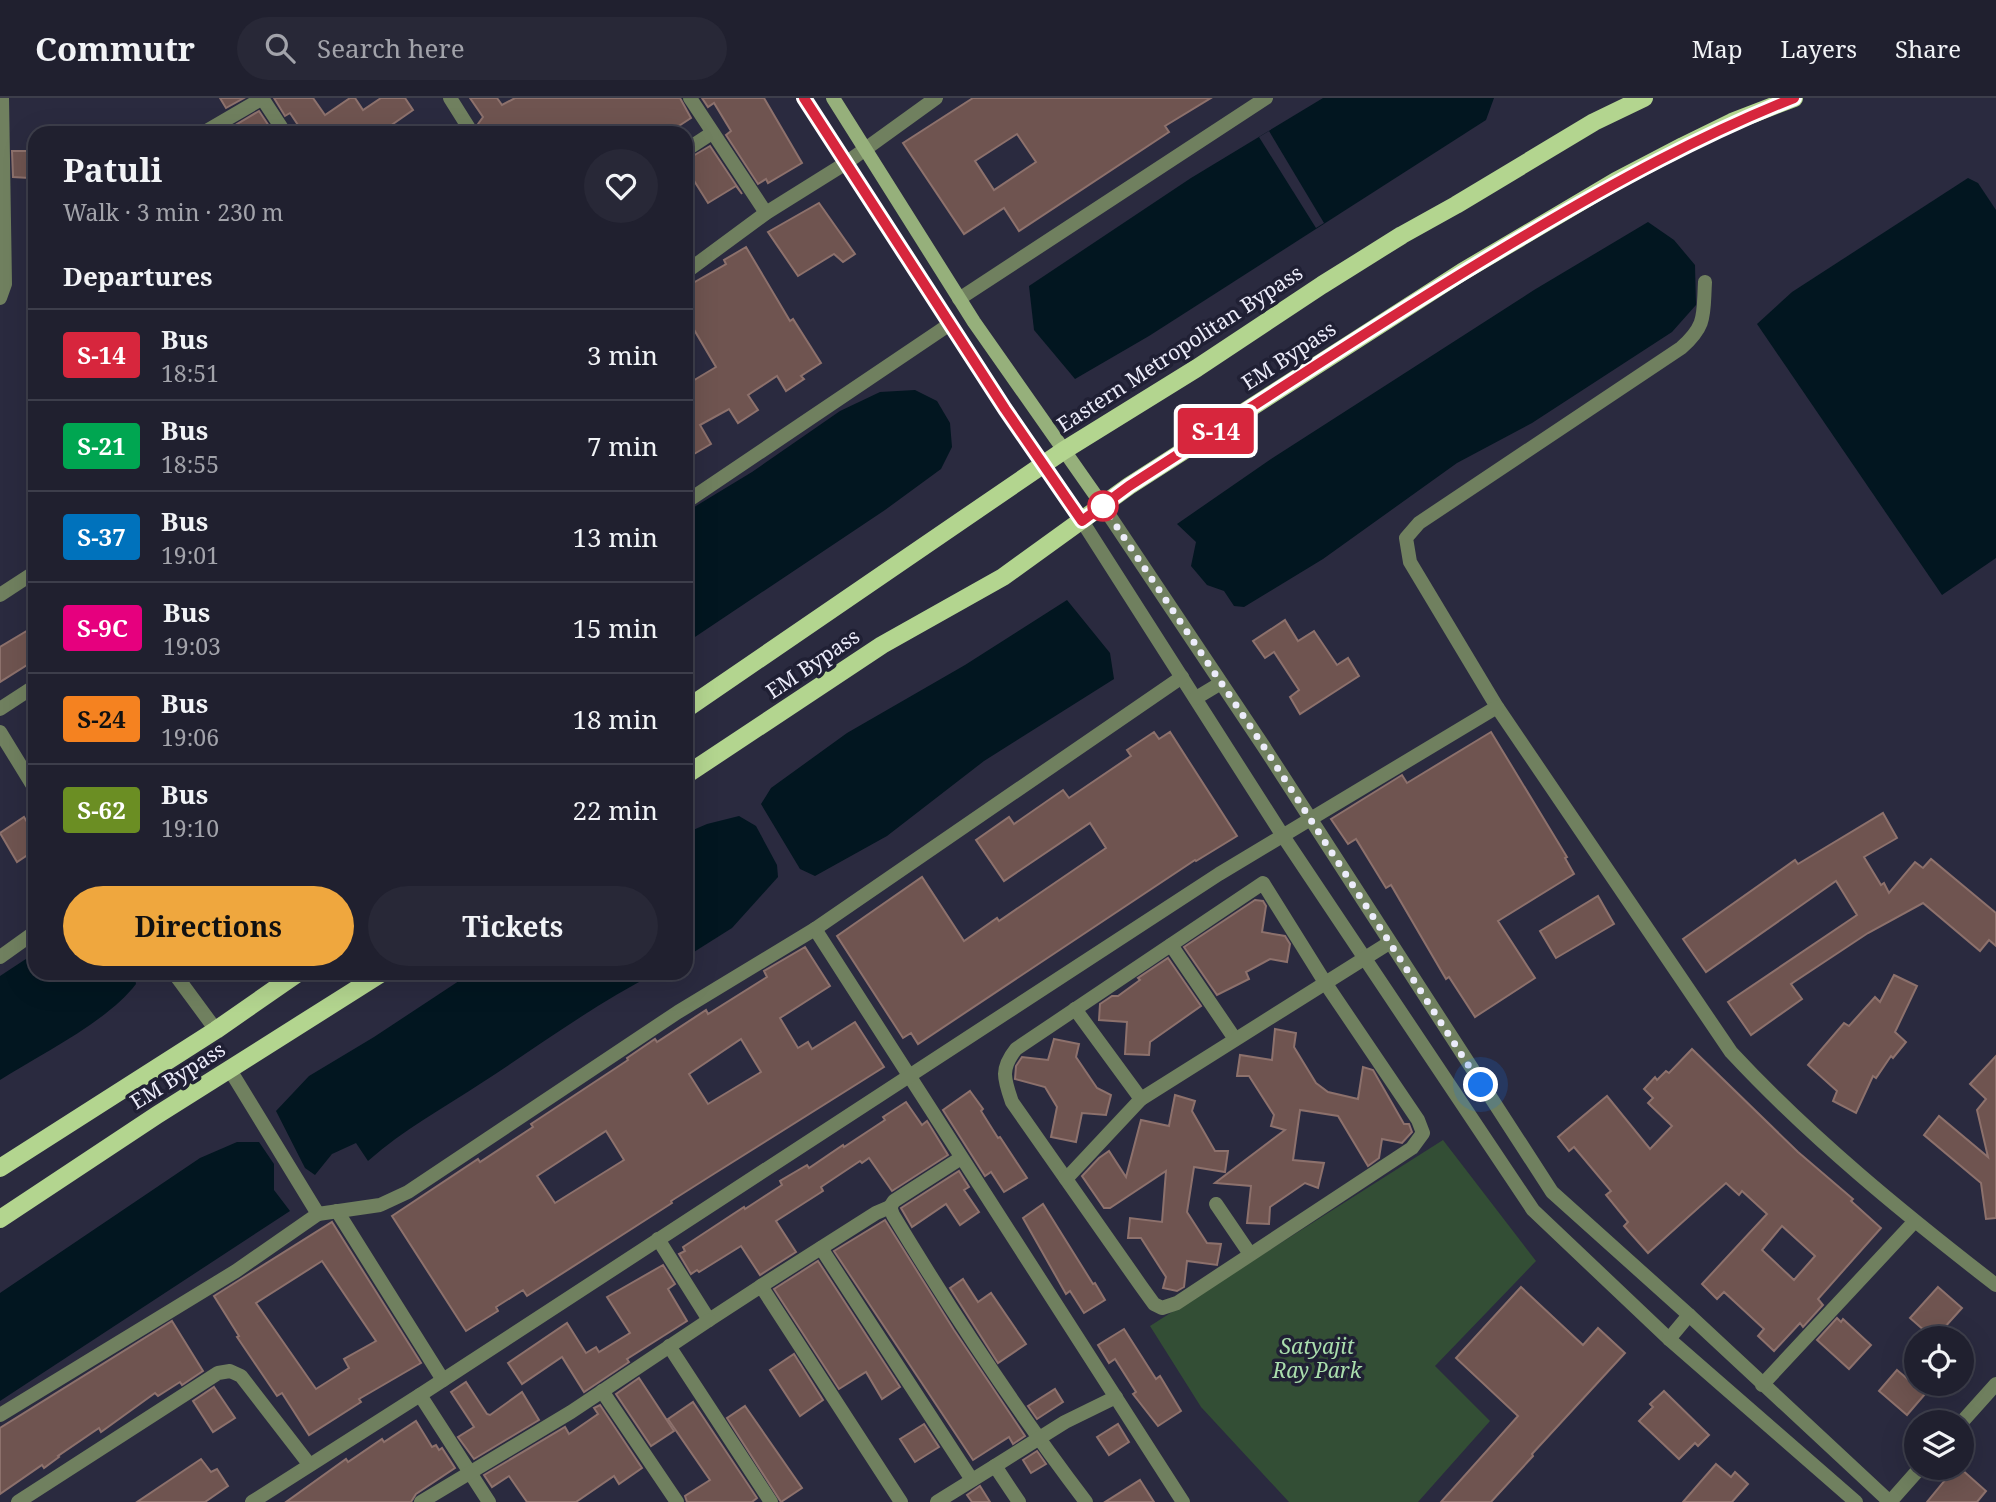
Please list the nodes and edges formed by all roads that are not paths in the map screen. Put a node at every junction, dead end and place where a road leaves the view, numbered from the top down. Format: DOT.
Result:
graph roads {
  1 [pos="2,98"];
  2 [pos="262,98"];
  3 [pos="450,98"];
  4 [pos="690,98"];
  5 [pos="804,98"];
  6 [pos="833,98"];
  7 [pos="936,98"];
  8 [pos="1266,98"];
  9 [pos="1644,98"];
  10 [pos="1794,98"];
  11 [pos="215,126"];
  12 [pos="280,126"];
  13 [pos="468,126"];
  14 [pos="712,133"];
  15 [pos="693,145"];
  16 [pos="865,148"];
  17 [pos="846,163"];
  18 [pos="766,213"];
  19 [pos="693,267"];
  20 [pos="1705,282"];
  21 [pos="0,298"];
  22 [pos="960,299"];
  23 [pos="950,324"];
  24 [pos="1063,452"];
  25 [pos="1045,465"];
  26 [pos="693,497"];
  27 [pos="1103,506"];
  28 [pos="1082,521"];
  29 [pos="28,577"];
  30 [pos="0,595"];
  31 [pos="1182,677"];
  32 [pos="1221,682"];
  33 [pos="28,691"];
  34 [pos="1196,698"];
  35 [pos="693,704"];
  36 [pos="1497,707"];
  37 [pos="0,709"];
  38 [pos="0,732"];
  39 [pos="693,770"];
  40 [pos="28,778"];
  41 [pos="1310,820"];
  42 [pos="1283,836"];
  43 [pos="815,929"];
  44 [pos="28,937"];
  45 [pos="1389,943"];
  46 [pos="1171,944"];
  47 [pos="0,957"];
  48 [pos="1367,958"];
  49 [pos="179,980"];
  50 [pos="288,980"];
  51 [pos="371,980"];
  52 [pos="1326,984"];
  53 [pos="1075,1009"];
  54 [pos="216,1030"];
  55 [pos="1235,1039"];
  56 [pos="230,1070"];
  57 [pos="909,1076"];
  58 [pos="1140,1099"];
  59 [pos="1496,1108"];
  60 [pos="1476,1122"];
  61 [pos="961,1158"];
  62 [pos="0,1168"];
  63 [pos="1066,1179"];
  64 [pos="1216,1204"];
  65 [pos="890,1207"];
  66 [pos="337,1211"];
  67 [pos="318,1214"];
  68 [pos="0,1219"];
  69 [pos="1914,1222"];
  70 [pos="658,1239"];
  71 [pos="821,1248"];
  72 [pos="1250,1254"];
  73 [pos="1996,1285"];
  74 [pos="761,1286"];
  75 [pos="1689,1315"];
  76 [pos="709,1320"];
  77 [pos="1669,1339"];
  78 [pos="669,1346"];
  79 [pos="443,1380"];
  80 [pos="1996,1384"];
  81 [pos="1762,1385"];
  82 [pos="602,1391"];
  83 [pos="420,1395"];
  84 [pos="1116,1397"];
  85 [pos="1973,1410"];
  86 [pos="0,1415"];
  87 [pos="1038,1438"];
  88 [pos="309,1464"];
  89 [pos="995,1465"];
  90 [pos="469,1473"];
  91 [pos="972,1480"];
  92 [pos="1909,1480"];
  93 [pos="1181,1501"];
  94 [pos="18,1502"];
  95 [pos="252,1502"];
  96 [pos="421,1502"];
  97 [pos="489,1502"];
  98 [pos="677,1502"];
  99 [pos="771,1502"];
  100 [pos="901,1502"];
  101 [pos="937,1502"];
  102 [pos="1019,1502"];
  103 [pos="1086,1502"];
  104 [pos="1856,1502"];
  105 [pos="1890,1502"];
  1 -- 21 [label="street"];
  2 -- 11 [label="street"];
  2 -- 12 [label="street"];
  3 -- 13 [label="street"];
  4 -- 14 [label="street"];
  5 -- 17 [label="main road"];
  6 -- 16 [label="main road"];
  7 -- 16 [label="street"];
  8 -- 22 [label="street"];
  9 -- 24 [label="main road, Eastern Metropolitan Bypass"];
  10 -- 27 [label="main road, EM Bypass"];
  14 -- 15 [label="street"];
  14 -- 18 [label="street"];
  16 -- 17 [label="street"];
  16 -- 22 [label="main road"];
  17 -- 18 [label="street"];
  17 -- 23 [label="main road"];
  18 -- 19 [label="street"];
  20 -- 36 [label="street"];
  22 -- 24 [label="main road"];
  23 -- 25 [label="main road"];
  23 -- 26 [label="street"];
  24 -- 25 [label="main road, Eastern Metropolitan Bypass"];
  24 -- 27 [label="main road"];
  25 -- 28 [label="main road"];
  25 -- 35 [label="main road, Eastern Metropolitan Bypass"];
  27 -- 28 [label="main road, EM Bypass"];
  27 -- 32 [label="street"];
  28 -- 31 [label="street"];
  28 -- 39 [label="main road, EM Bypass"];
  29 -- 30 [label="street"];
  31 -- 34 [label="street"];
  31 -- 43 [label="street"];
  32 -- 34 [label="street"];
  32 -- 41 [label="street"];
  33 -- 37 [label="street"];
  34 -- 42 [label="street"];
  36 -- 41 [label="street"];
  36 -- 69 [label="street"];
  38 -- 40 [label="street"];
  41 -- 42 [label="street"];
  41 -- 45 [label="street"];
  42 -- 48 [label="street"];
  42 -- 57 [label="street"];
  43 -- 57 [label="street"];
  43 -- 66 [label="street"];
  44 -- 47 [label="street"];
  45 -- 48 [label="street"];
  45 -- 59 [label="street"];
  46 -- 52 [label="street"];
  46 -- 53 [label="street"];
  46 -- 55 [label="street"];
  48 -- 52 [label="street"];
  48 -- 60 [label="street"];
  49 -- 54 [label="street"];
  50 -- 54 [label="main road"];
  51 -- 56 [label="main road, EM Bypass"];
  52 -- 55 [label="street"];
  52 -- 72 [label="street"];
  53 -- 58 [label="street"];
  53 -- 63 [label="street"];
  54 -- 62 [label="main road"];
  55 -- 58 [label="street"];
  56 -- 67 [label="street"];
  56 -- 68 [label="main road, EM Bypass"];
  57 -- 61 [label="street"];
  57 -- 70 [label="street"];
  58 -- 63 [label="street"];
  59 -- 60 [label="street"];
  59 -- 75 [label="street"];
  60 -- 77 [label="street"];
  61 -- 65 [label="street"];
  61 -- 84 [label="street"];
  63 -- 72 [label="street"];
  64 -- 72 [label="street"];
  65 -- 71 [label="street"];
  65 -- 87 [label="street"];
  66 -- 67 [label="street"];
  66 -- 79 [label="street"];
  67 -- 86 [label="street"];
  69 -- 73 [label="street"];
  69 -- 81 [label="street"];
  70 -- 76 [label="street"];
  70 -- 79 [label="street"];
  71 -- 74 [label="street"];
  71 -- 91 [label="street"];
  74 -- 76 [label="street"];
  74 -- 100 [label="street"];
  75 -- 77 [label="street"];
  75 -- 81 [label="street"];
  76 -- 78 [label="street"];
  77 -- 104 [label="street"];
  78 -- 82 [label="street"];
  78 -- 99 [label="street"];
  79 -- 83 [label="street"];
  80 -- 85 [label="street"];
  81 -- 105 [label="street"];
  82 -- 90 [label="street"];
  82 -- 98 [label="street"];
  83 -- 88 [label="street"];
  83 -- 90 [label="street"];
  84 -- 87 [label="street"];
  84 -- 93 [label="street"];
  87 -- 89 [label="street"];
  87 -- 103 [label="street"];
  88 -- 94 [label="street"];
  88 -- 95 [label="street"];
  89 -- 91 [label="street"];
  89 -- 102 [label="street"];
  90 -- 96 [label="street"];
  90 -- 97 [label="street"];
  91 -- 101 [label="street"];
  92 -- 105 [label="street"];
}
